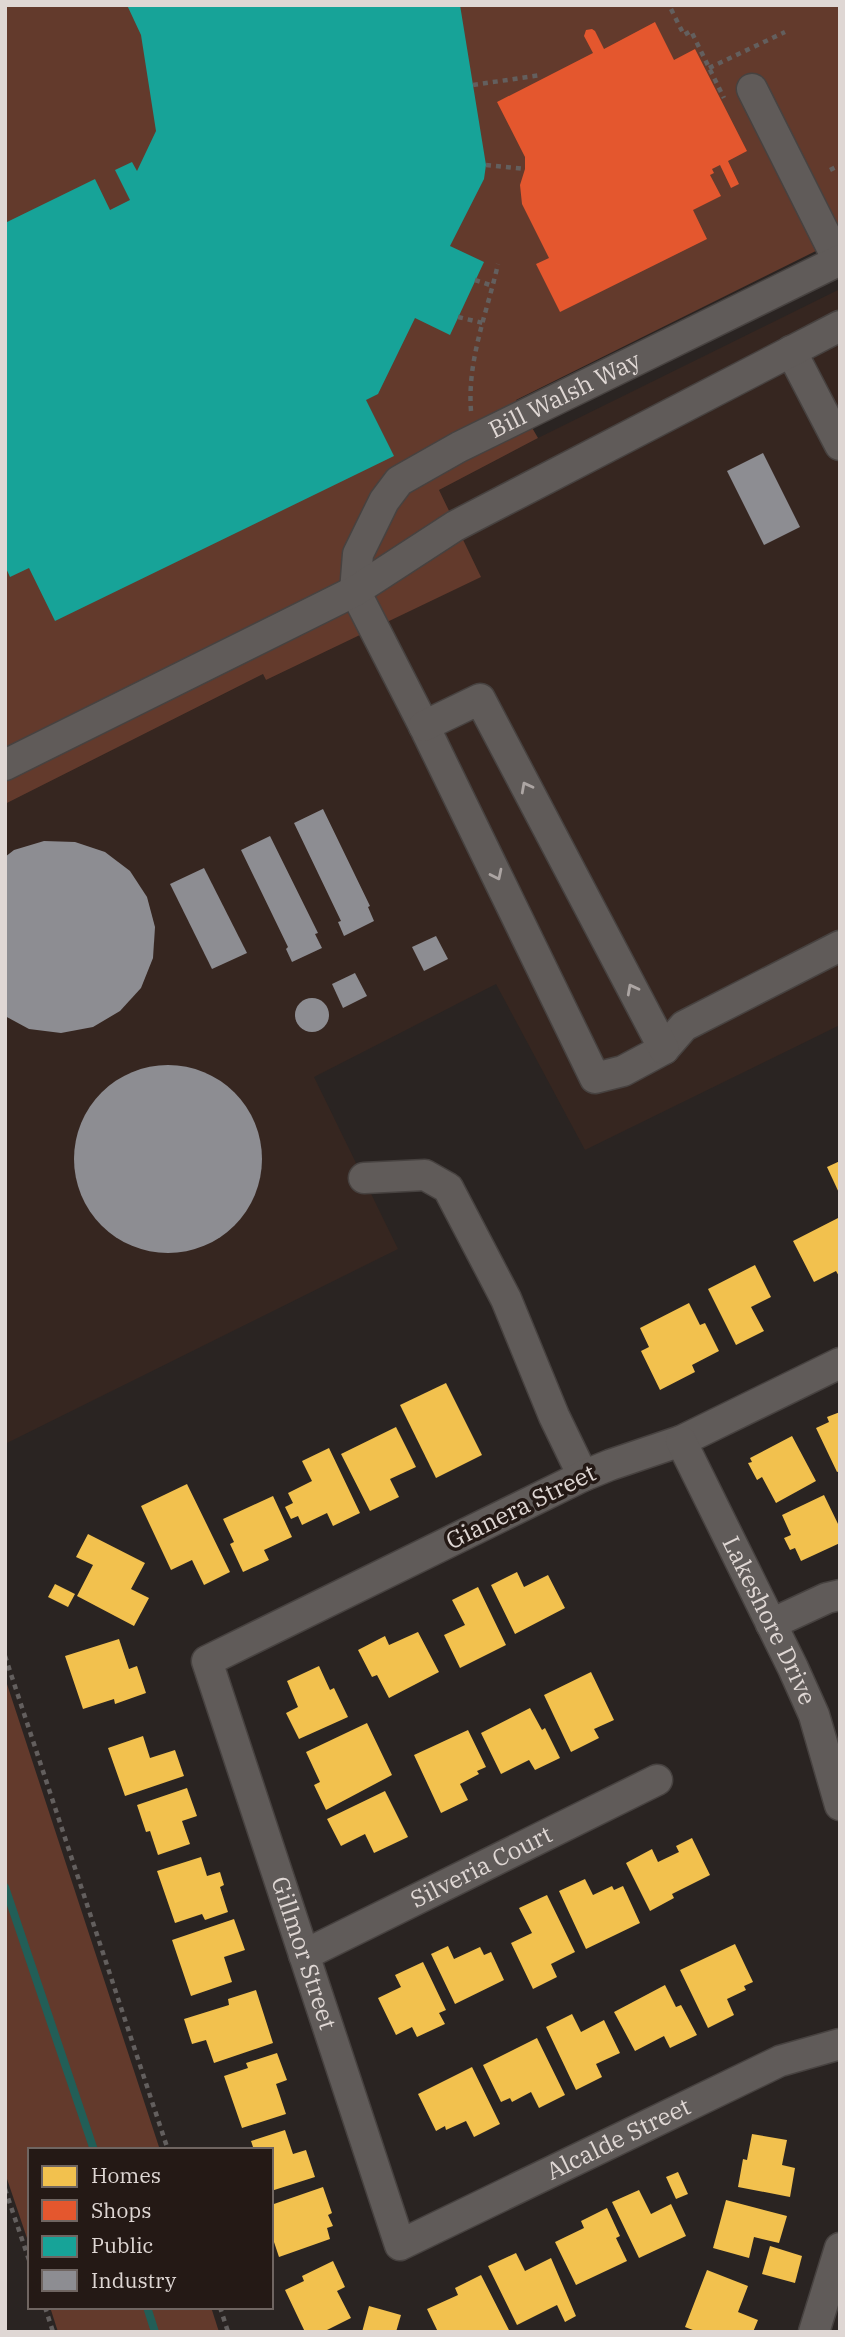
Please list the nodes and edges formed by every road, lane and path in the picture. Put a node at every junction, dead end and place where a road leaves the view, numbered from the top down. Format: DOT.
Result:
graph roads {
  1 [pos="671,9"];
  2 [pos="785,32"];
  3 [pos="709,68"];
  4 [pos="541,75"];
  5 [pos="473,85"];
  6 [pos="752,89"];
  7 [pos="724,98"];
  8 [pos="486,165"];
  9 [pos="840,166"];
  10 [pos="525,169"];
  11 [pos="830,170"];
  12 [pos="839,260"];
  13 [pos="498,264"];
  14 [pos="475,280"];
  15 [pos="493,286"];
  16 [pos="458,317"];
  17 [pos="483,323"];
  18 [pos="840,326"];
  19 [pos="791,351"];
  20 [pos="476,440"];
  21 [pos="840,445"];
  22 [pos="355,591"];
  23 [pos="424,726"];
  24 [pos="5,765"];
  25 [pos="840,946"];
  26 [pos="664,1049"];
  27 [pos="364,1178"];
  28 [pos="840,1363"];
  29 [pos="681,1441"];
  30 [pos="583,1476"];
  31 [pos="840,1595"];
  32 [pos="771,1624"];
  33 [pos="5,1656"];
  34 [pos="207,1661"];
  35 [pos="657,1780"];
  36 [pos="840,1805"];
  37 [pos="304,1955"];
  38 [pos="840,2043"];
  39 [pos="167,2148"];
  40 [pos="5,2189"];
  41 [pos="400,2245"];
  42 [pos="840,2248"];
  43 [pos="28,2257"];
  44 [pos="46,2309"];
  45 [pos="220,2309"];
  46 [pos="53,2332"];
  47 [pos="228,2332"];
  48 [pos="814,2332"];
  1 -- 3 [label="path"];
  2 -- 3 [label="path"];
  3 -- 7 [label="path"];
  4 -- 5 [label="path"];
  6 -- 12 [label="street"];
  8 -- 10 [label="path"];
  9 -- 11 [label="path"];
  12 -- 20 [label="street, Bill Walsh Way"];
  13 -- 15 [label="path"];
  14 -- 15 [label="path"];
  15 -- 17 [label="path"];
  16 -- 17 [label="path"];
  17 -- 20 [label="path"];
  18 -- 19 [label="street"];
  19 -- 21 [label="street"];
  19 -- 22 [label="street"];
  20 -- 22 [label="street, Bill Walsh Way"];
  22 -- 23 [label="street"];
  22 -- 24 [label="street"];
  26 -- 23 [label="street, one-way"];
  23 -- 26 [label="street, one-way"];
  25 -- 26 [label="street"];
  27 -- 30 [label="street"];
  28 -- 29 [label="street, Gianera Street"];
  29 -- 30 [label="street, Gianera Street"];
  29 -- 32 [label="street, Lakeshore Drive"];
  30 -- 34 [label="street, Gianera Street"];
  31 -- 32 [label="street"];
  32 -- 36 [label="street, Lakeshore Drive"];
  33 -- 39 [label="path"];
  34 -- 37 [label="street, Gillmor Street"];
  35 -- 37 [label="street, Silveria Court"];
  37 -- 41 [label="street, Gillmor Street"];
  38 -- 41 [label="street, Alcalde Street"];
  40 -- 43 [label="path"];
  42 -- 48 [label="street"];
  44 -- 46 [label="path"];
  45 -- 47 [label="path"];
}
